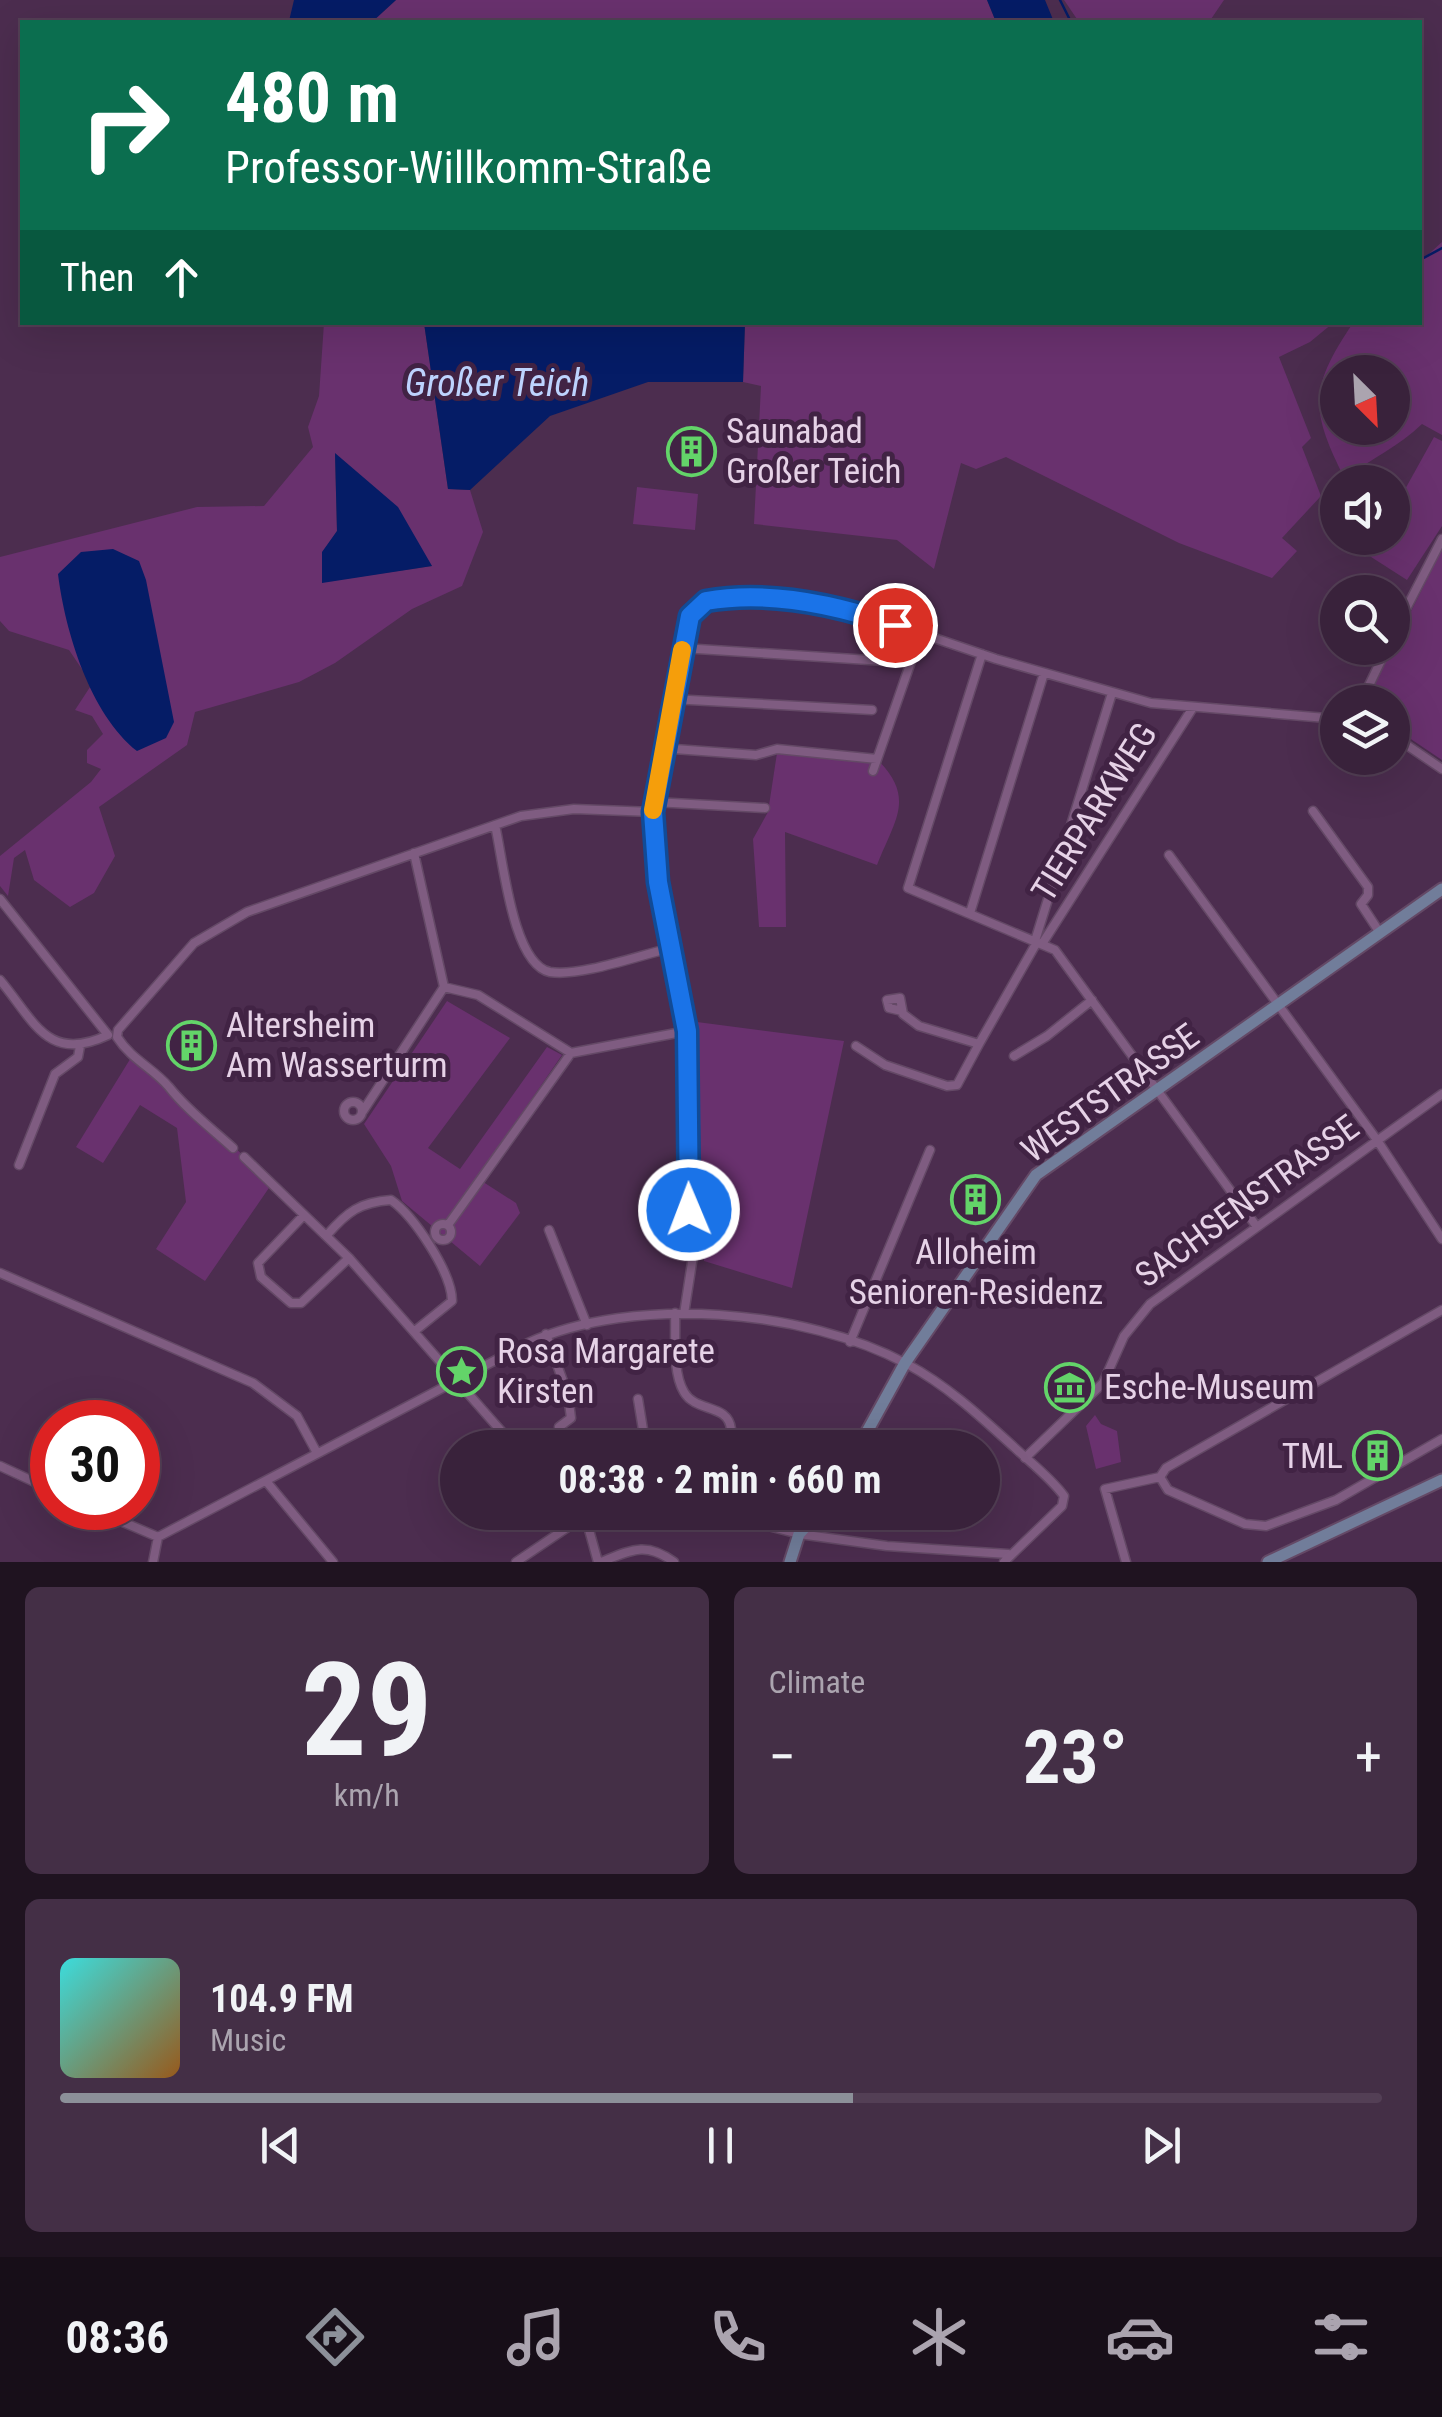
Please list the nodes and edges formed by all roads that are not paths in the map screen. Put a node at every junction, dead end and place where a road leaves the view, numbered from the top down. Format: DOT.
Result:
graph roads {
  1 [pos="1442,538"];
  2 [pos="1410,601"];
  3 [pos="921,633"];
  4 [pos="682,648"];
  5 [pos="982,654"];
  6 [pos="886,661"];
  7 [pos="1044,673"];
  8 [pos="1112,692"];
  9 [pos="671,699"];
  10 [pos="1192,708"];
  11 [pos="872,710"];
  12 [pos="1320,716"];
  13 [pos="662,748"];
  14 [pos="1410,748"];
  15 [pos="877,759"];
  16 [pos="1442,770"];
  17 [pos="873,772"];
  18 [pos="654,807"];
  19 [pos="765,808"];
  20 [pos="1313,811"];
  21 [pos="495,825"];
  22 [pos="414,852"];
  23 [pos="1169,855"];
  24 [pos="1442,888"];
  25 [pos="0,899"];
  26 [pos="970,913"];
  27 [pos="1380,932"];
  28 [pos="1038,942"];
  29 [pos="672,948"];
  30 [pos="0,980"];
  31 [pos="444,988"];
  32 [pos="1092,1000"];
  33 [pos="1279,1006"];
  34 [pos="902,1011"];
  35 [pos="687,1031"];
  36 [pos="113,1036"];
  37 [pos="979,1044"];
  38 [pos="80,1046"];
  39 [pos="856,1046"];
  40 [pos="571,1052"];
  41 [pos="1014,1056"];
  42 [pos="1157,1090"];
  43 [pos="1442,1094"];
  44 [pos="363,1110"];
  45 [pos="1377,1140"];
  46 [pos="232,1148"];
  47 [pos="930,1150"];
  48 [pos="244,1157"];
  49 [pos="19,1165"];
  50 [pos="304,1214"];
  51 [pos="448,1225"];
  52 [pos="1257,1226"];
  53 [pos="549,1230"];
  54 [pos="327,1235"];
  55 [pos="1442,1239"];
  56 [pos="349,1258"];
  57 [pos="0,1273"];
  58 [pos="1442,1310"];
  59 [pos="680,1314"];
  60 [pos="587,1325"];
  61 [pos="416,1330"];
  62 [pos="546,1334"];
  63 [pos="850,1342"];
  64 [pos="905,1363"];
  65 [pos="459,1378"];
  66 [pos="638,1399"];
  67 [pos="559,1427"];
  68 [pos="501,1430"];
  69 [pos="643,1430"];
  70 [pos="730,1430"];
  71 [pos="868,1430"];
  72 [pos="1442,1440"];
  73 [pos="317,1453"];
  74 [pos="1025,1458"];
  75 [pos="0,1466"];
  76 [pos="1160,1477"];
  77 [pos="30,1480"];
  78 [pos="1442,1480"];
  79 [pos="266,1481"];
  80 [pos="1348,1494"];
  81 [pos="1354,1504"];
  82 [pos="142,1530"];
  83 [pos="564,1530"];
  84 [pos="590,1530"];
  85 [pos="784,1530"];
  86 [pos="803,1530"];
  87 [pos="799,1534"];
  88 [pos="158,1537"];
  89 [pos="1006,1558"];
  90 [pos="153,1562"];
  91 [pos="333,1562"];
  92 [pos="516,1562"];
  93 [pos="600,1562"];
  94 [pos="674,1562"];
  95 [pos="790,1562"];
  96 [pos="1126,1562"];
  97 [pos="1268,1562"];
  1 -- 2 [label="street"];
  3 -- 4 [label="street"];
  3 -- 5 [label="street"];
  3 -- 15 [label="street"];
  4 -- 6 [label="street"];
  4 -- 9 [label="street"];
  5 -- 7 [label="street"];
  5 -- 26 [label="street"];
  7 -- 8 [label="street"];
  7 -- 26 [label="street"];
  8 -- 10 [label="street"];
  8 -- 28 [label="street"];
  9 -- 11 [label="street"];
  9 -- 13 [label="street"];
  10 -- 12 [label="street"];
  10 -- 28 [label="street, TIERPARKWEG"];
  13 -- 15 [label="street"];
  13 -- 18 [label="street"];
  14 -- 16 [label="street"];
  15 -- 17 [label="street"];
  18 -- 19 [label="street"];
  18 -- 21 [label="street"];
  18 -- 29 [label="street"];
  20 -- 27 [label="street"];
  21 -- 22 [label="street"];
  21 -- 29 [label="street"];
  22 -- 31 [label="street"];
  22 -- 36 [label="street"];
  23 -- 33 [label="street"];
  24 -- 27 [label="main road, WESTSTRASSE"];
  25 -- 36 [label="street"];
  26 -- 28 [label="street"];
  27 -- 33 [label="main road, WESTSTRASSE"];
  28 -- 32 [label="street"];
  28 -- 37 [label="street"];
  29 -- 35 [label="street"];
  30 -- 38 [label="street"];
  31 -- 40 [label="street"];
  31 -- 44 [label="street"];
  32 -- 41 [label="street"];
  32 -- 42 [label="street"];
  33 -- 42 [label="main road, WESTSTRASSE"];
  33 -- 45 [label="street"];
  34 -- 37 [label="street"];
  35 -- 40 [label="street"];
  35 -- 59 [label="street"];
  36 -- 38 [label="street"];
  36 -- 46 [label="street"];
  37 -- 39 [label="street"];
  38 -- 49 [label="street"];
  40 -- 51 [label="street"];
  42 -- 52 [label="street"];
  42 -- 64 [label="main road, WESTSTRASSE"];
  43 -- 45 [label="street, SACHSENSTRASSE"];
  45 -- 52 [label="street, SACHSENSTRASSE"];
  45 -- 55 [label="street"];
  47 -- 63 [label="street"];
  48 -- 50 [label="street"];
  50 -- 54 [label="street"];
  50 -- 56 [label="street"];
  52 -- 74 [label="street, SACHSENSTRASSE"];
  53 -- 60 [label="street"];
  54 -- 56 [label="street"];
  54 -- 61 [label="street"];
  56 -- 61 [label="street"];
  57 -- 73 [label="street"];
  58 -- 76 [label="street"];
  59 -- 60 [label="street"];
  59 -- 63 [label="street"];
  59 -- 70 [label="street"];
  60 -- 62 [label="street"];
  61 -- 65 [label="street"];
  62 -- 65 [label="street"];
  62 -- 67 [label="street"];
  63 -- 64 [label="street"];
  64 -- 71 [label="main road, WESTSTRASSE"];
  64 -- 74 [label="street"];
  65 -- 68 [label="street"];
  65 -- 73 [label="street"];
  66 -- 69 [label="street"];
  72 -- 80 [label="street"];
  73 -- 79 [label="street"];
  74 -- 89 [label="street"];
  75 -- 77 [label="street"];
  76 -- 80 [label="street"];
  76 -- 96 [label="street"];
  78 -- 97 [label="main road"];
  79 -- 88 [label="street"];
  79 -- 91 [label="street"];
  80 -- 81 [label="street"];
  82 -- 88 [label="street"];
  83 -- 92 [label="street"];
  84 -- 93 [label="street"];
  85 -- 87 [label="street"];
  86 -- 87 [label="main road"];
  87 -- 89 [label="street"];
  87 -- 95 [label="main road"];
  88 -- 90 [label="street"];
  93 -- 94 [label="street"];
}
